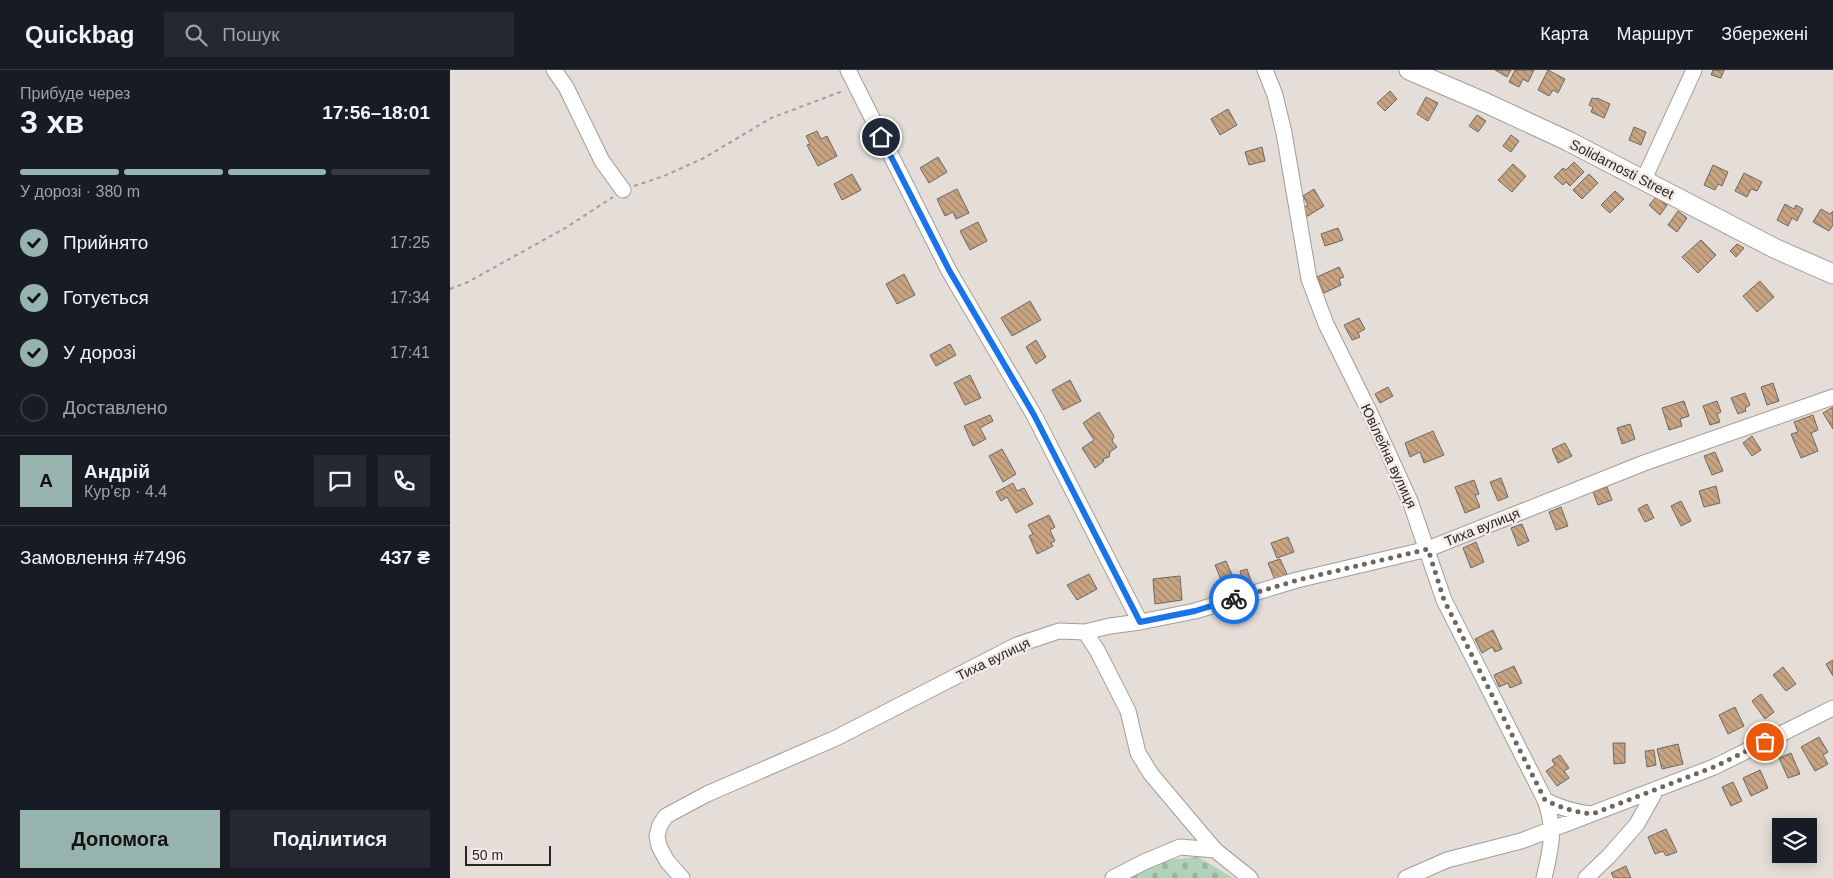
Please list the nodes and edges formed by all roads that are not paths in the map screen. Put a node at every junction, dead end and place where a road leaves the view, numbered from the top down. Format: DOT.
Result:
graph roads {
  1 [pos="554,70"];
  2 [pos="848,70"];
  3 [pos="1265,70"];
  4 [pos="1409,70"];
  5 [pos="1694,70"];
  6 [pos="1644,179"];
  7 [pos="624,190"];
  8 [pos="1833,274"];
  9 [pos="1833,397"];
  10 [pos="1428,549"];
  11 [pos="1140,622"];
  12 [pos="1085,632"];
  13 [pos="1833,708"];
  14 [pos="1656,790"];
  15 [pos="1545,800"];
  16 [pos="1592,814"];
  17 [pos="1552,830"];
  18 [pos="1215,850"];
  19 [pos="1248,877"];
  20 [pos="682,878"];
  21 [pos="1113,878"];
  22 [pos="1406,878"];
  23 [pos="1544,878"];
  24 [pos="1586,878"];
  1 -- 7 [label="street"];
  2 -- 11 [label="street"];
  3 -- 10 [label="street, Ювілейна вулиця"];
  4 -- 6 [label="main road, Solidarnosti Street"];
  5 -- 6 [label="street"];
  6 -- 8 [label="main road, Solidarnosti Street"];
  9 -- 10 [label="street, Тиха вулиця"];
  10 -- 11 [label="street, Тиха вулиця"];
  10 -- 15 [label="street, Ювілейна вулиця"];
  11 -- 12 [label="street, Тиха вулиця"];
  12 -- 18 [label="street"];
  12 -- 20 [label="street, Тиха вулиця"];
  13 -- 14 [label="street"];
  14 -- 16 [label="street"];
  14 -- 24 [label="street"];
  15 -- 16 [label="street"];
  15 -- 17 [label="street, Ювілейна вулиця"];
  16 -- 17 [label="street"];
  17 -- 22 [label="street"];
  17 -- 23 [label="street"];
  18 -- 19 [label="street"];
  18 -- 21 [label="street"];
}
